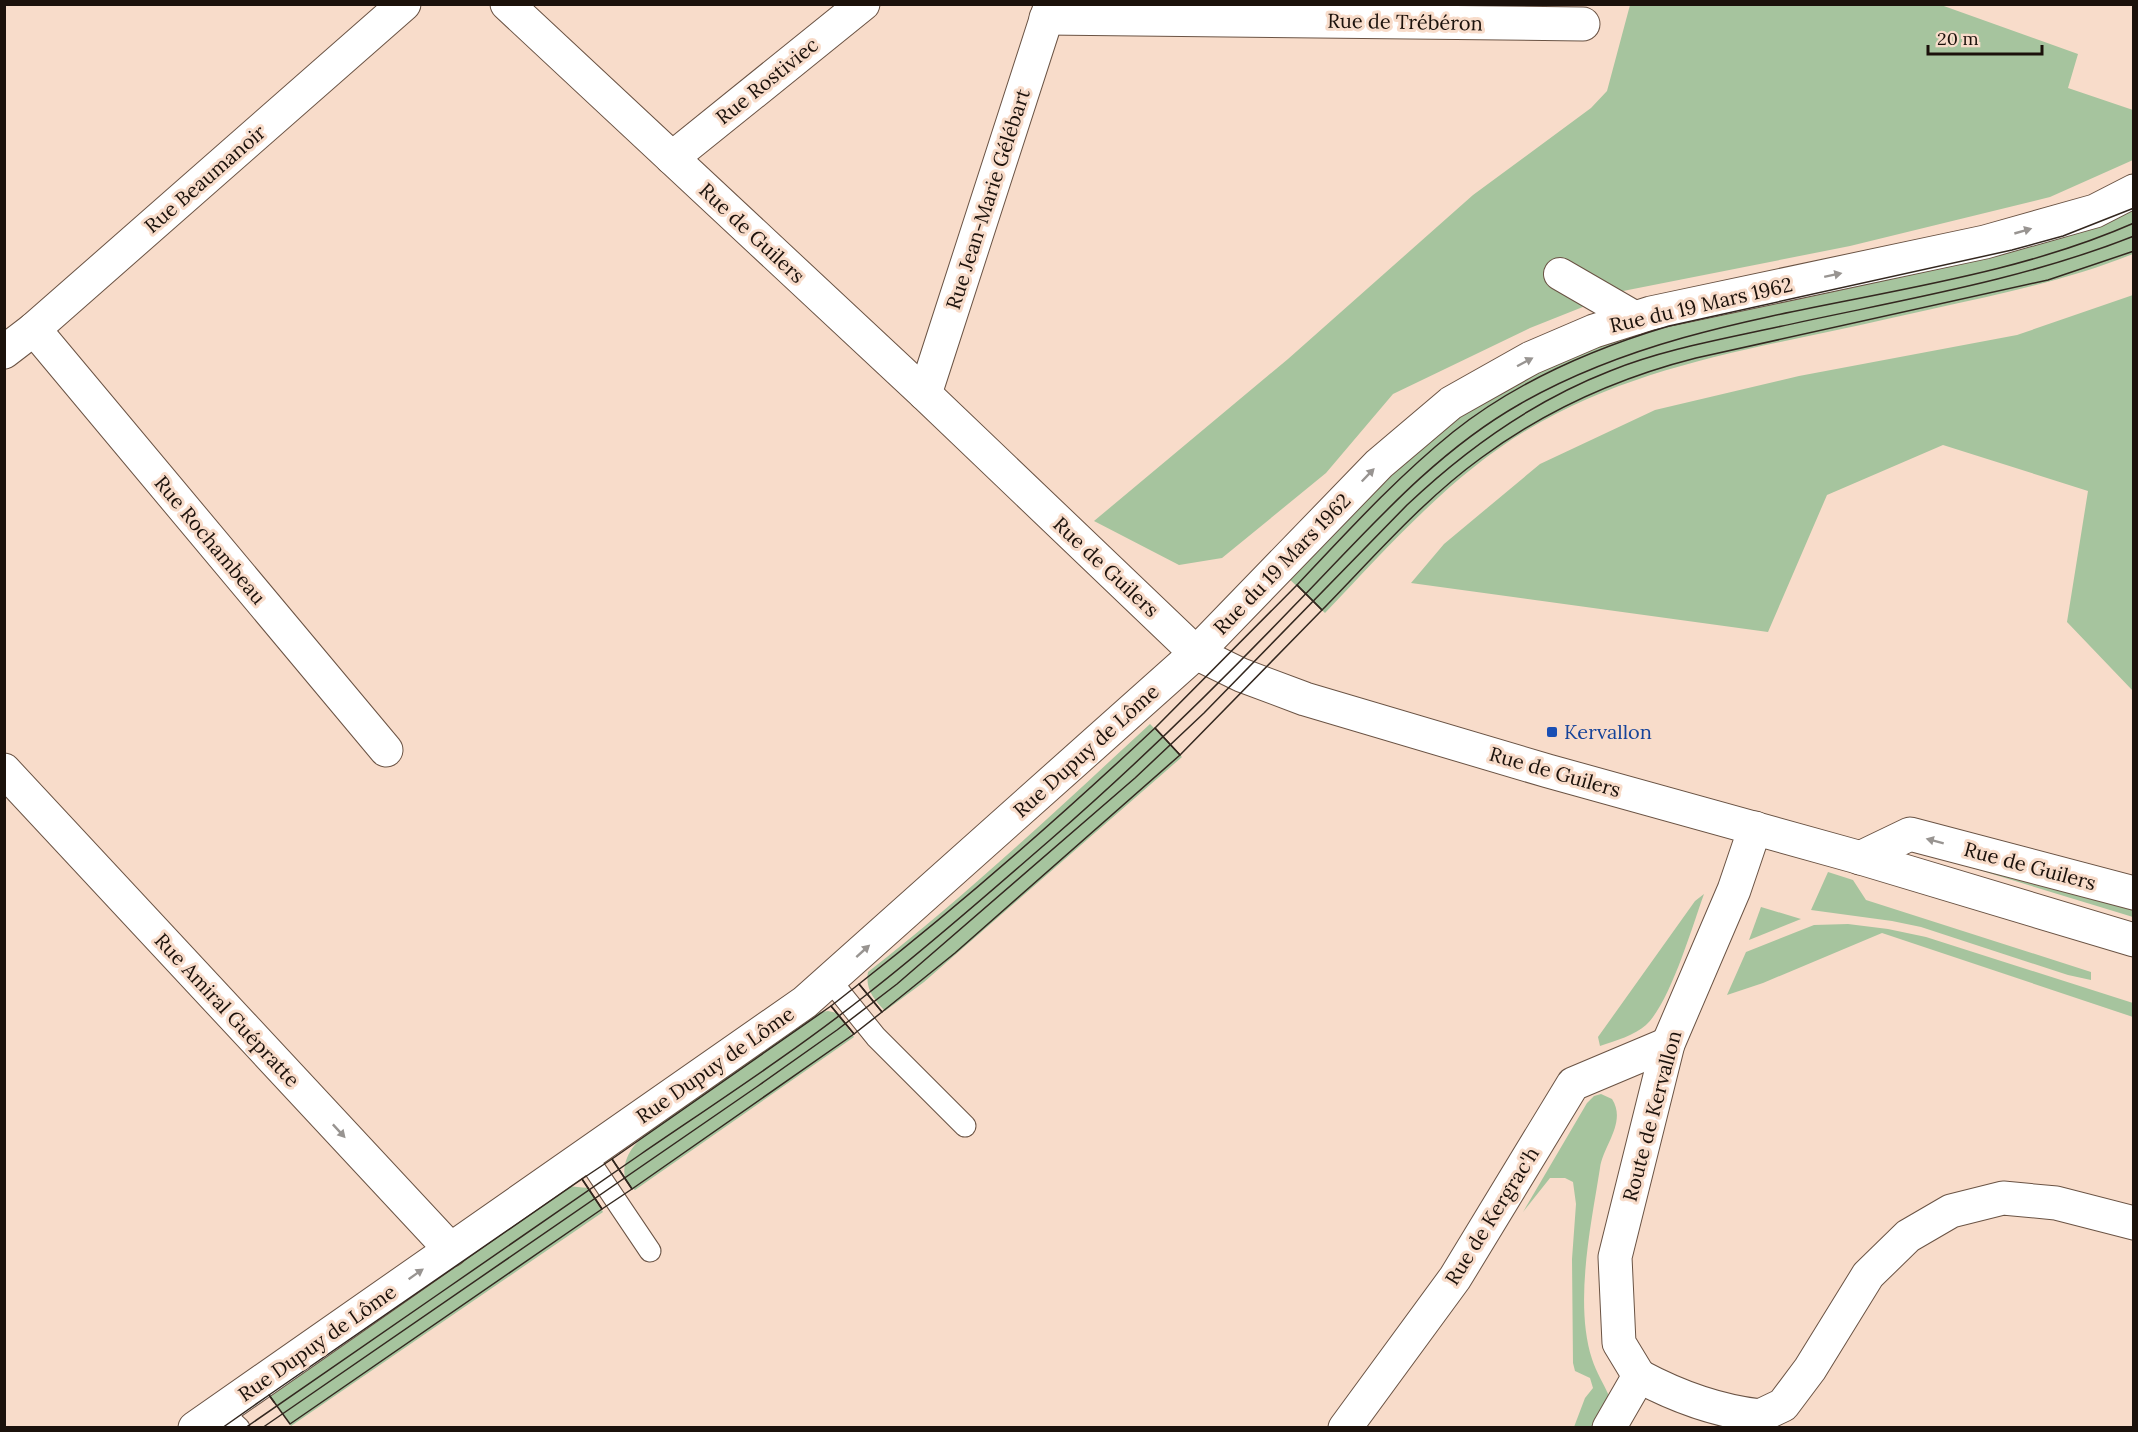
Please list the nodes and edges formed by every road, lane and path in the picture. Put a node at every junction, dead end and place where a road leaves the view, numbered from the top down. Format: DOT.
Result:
graph roads {
  1 [pos="404,4"];
  2 [pos="507,4"];
  3 [pos="863,4"];
  4 [pos="1049,11"];
  5 [pos="1583,24"];
  6 [pos="672,158"];
  7 [pos="2133,191"];
  8 [pos="1560,274"];
  9 [pos="1636,318"];
  10 [pos="34,329"];
  11 [pos="4,352"];
  12 [pos="925,394"];
  13 [pos="1196,653"];
  14 [pos="386,750"];
  15 [pos="4,770"];
  16 [pos="1755,828"];
  17 [pos="1860,858"];
  18 [pos="2133,894"];
  19 [pos="2133,940"];
  20 [pos="830,980"];
  21 [pos="1668,1044"];
  22 [pos="964,1126"];
  23 [pos="586,1156"];
  24 [pos="2133,1223"];
  25 [pos="451,1250"];
  26 [pos="650,1251"];
  27 [pos="1639,1376"];
  28 [pos="218,1422"];
  29 [pos="1759,1422"];
  30 [pos="1345,1428"];
  31 [pos="1609,1428"];
  1 -- 10 [label="street, Rue Beaumanoir"];
  2 -- 6 [label="street, Rue de Guilers"];
  3 -- 6 [label="street, Rue Rostiviec"];
  4 -- 5 [label="street, Rue de Trébéron"];
  4 -- 12 [label="street, Rue Jean-Marie Gélébart"];
  6 -- 12 [label="street, Rue de Guilers"];
  9 -- 7 [label="street, Rue du 19 Mars 1962, one-way"];
  8 -- 9 [label="street"];
  13 -- 9 [label="street, Rue du 19 Mars 1962, one-way"];
  10 -- 11 [label="street, Rue Beaumanoir"];
  10 -- 14 [label="street, Rue Rochambeau"];
  12 -- 13 [label="street, Rue de Guilers"];
  13 -- 16 [label="street, Rue de Guilers"];
  20 -- 13 [label="street, Rue Dupuy de Lôme, one-way"];
  15 -- 25 [label="street, Rue Amiral Guépratte, one-way"];
  16 -- 17 [label="street, Rue de Guilers"];
  16 -- 21 [label="street, Route de Kervallon"];
  18 -- 17 [label="street, Rue de Guilers, one-way"];
  17 -- 19 [label="street, Rue de Guilers"];
  20 -- 22 [label="lane"];
  20 -- 23 [label="street, Rue Dupuy de Lôme"];
  21 -- 27 [label="street, Route de Kervallon"];
  21 -- 30 [label="street, Rue de Kergrac'h"];
  23 -- 25 [label="street, Rue Dupuy de Lôme"];
  23 -- 26 [label="lane"];
  24 -- 29 [label="street"];
  28 -- 25 [label="street, Rue Dupuy de Lôme, one-way"];
  27 -- 29 [label="street"];
  27 -- 31 [label="street"];
}
